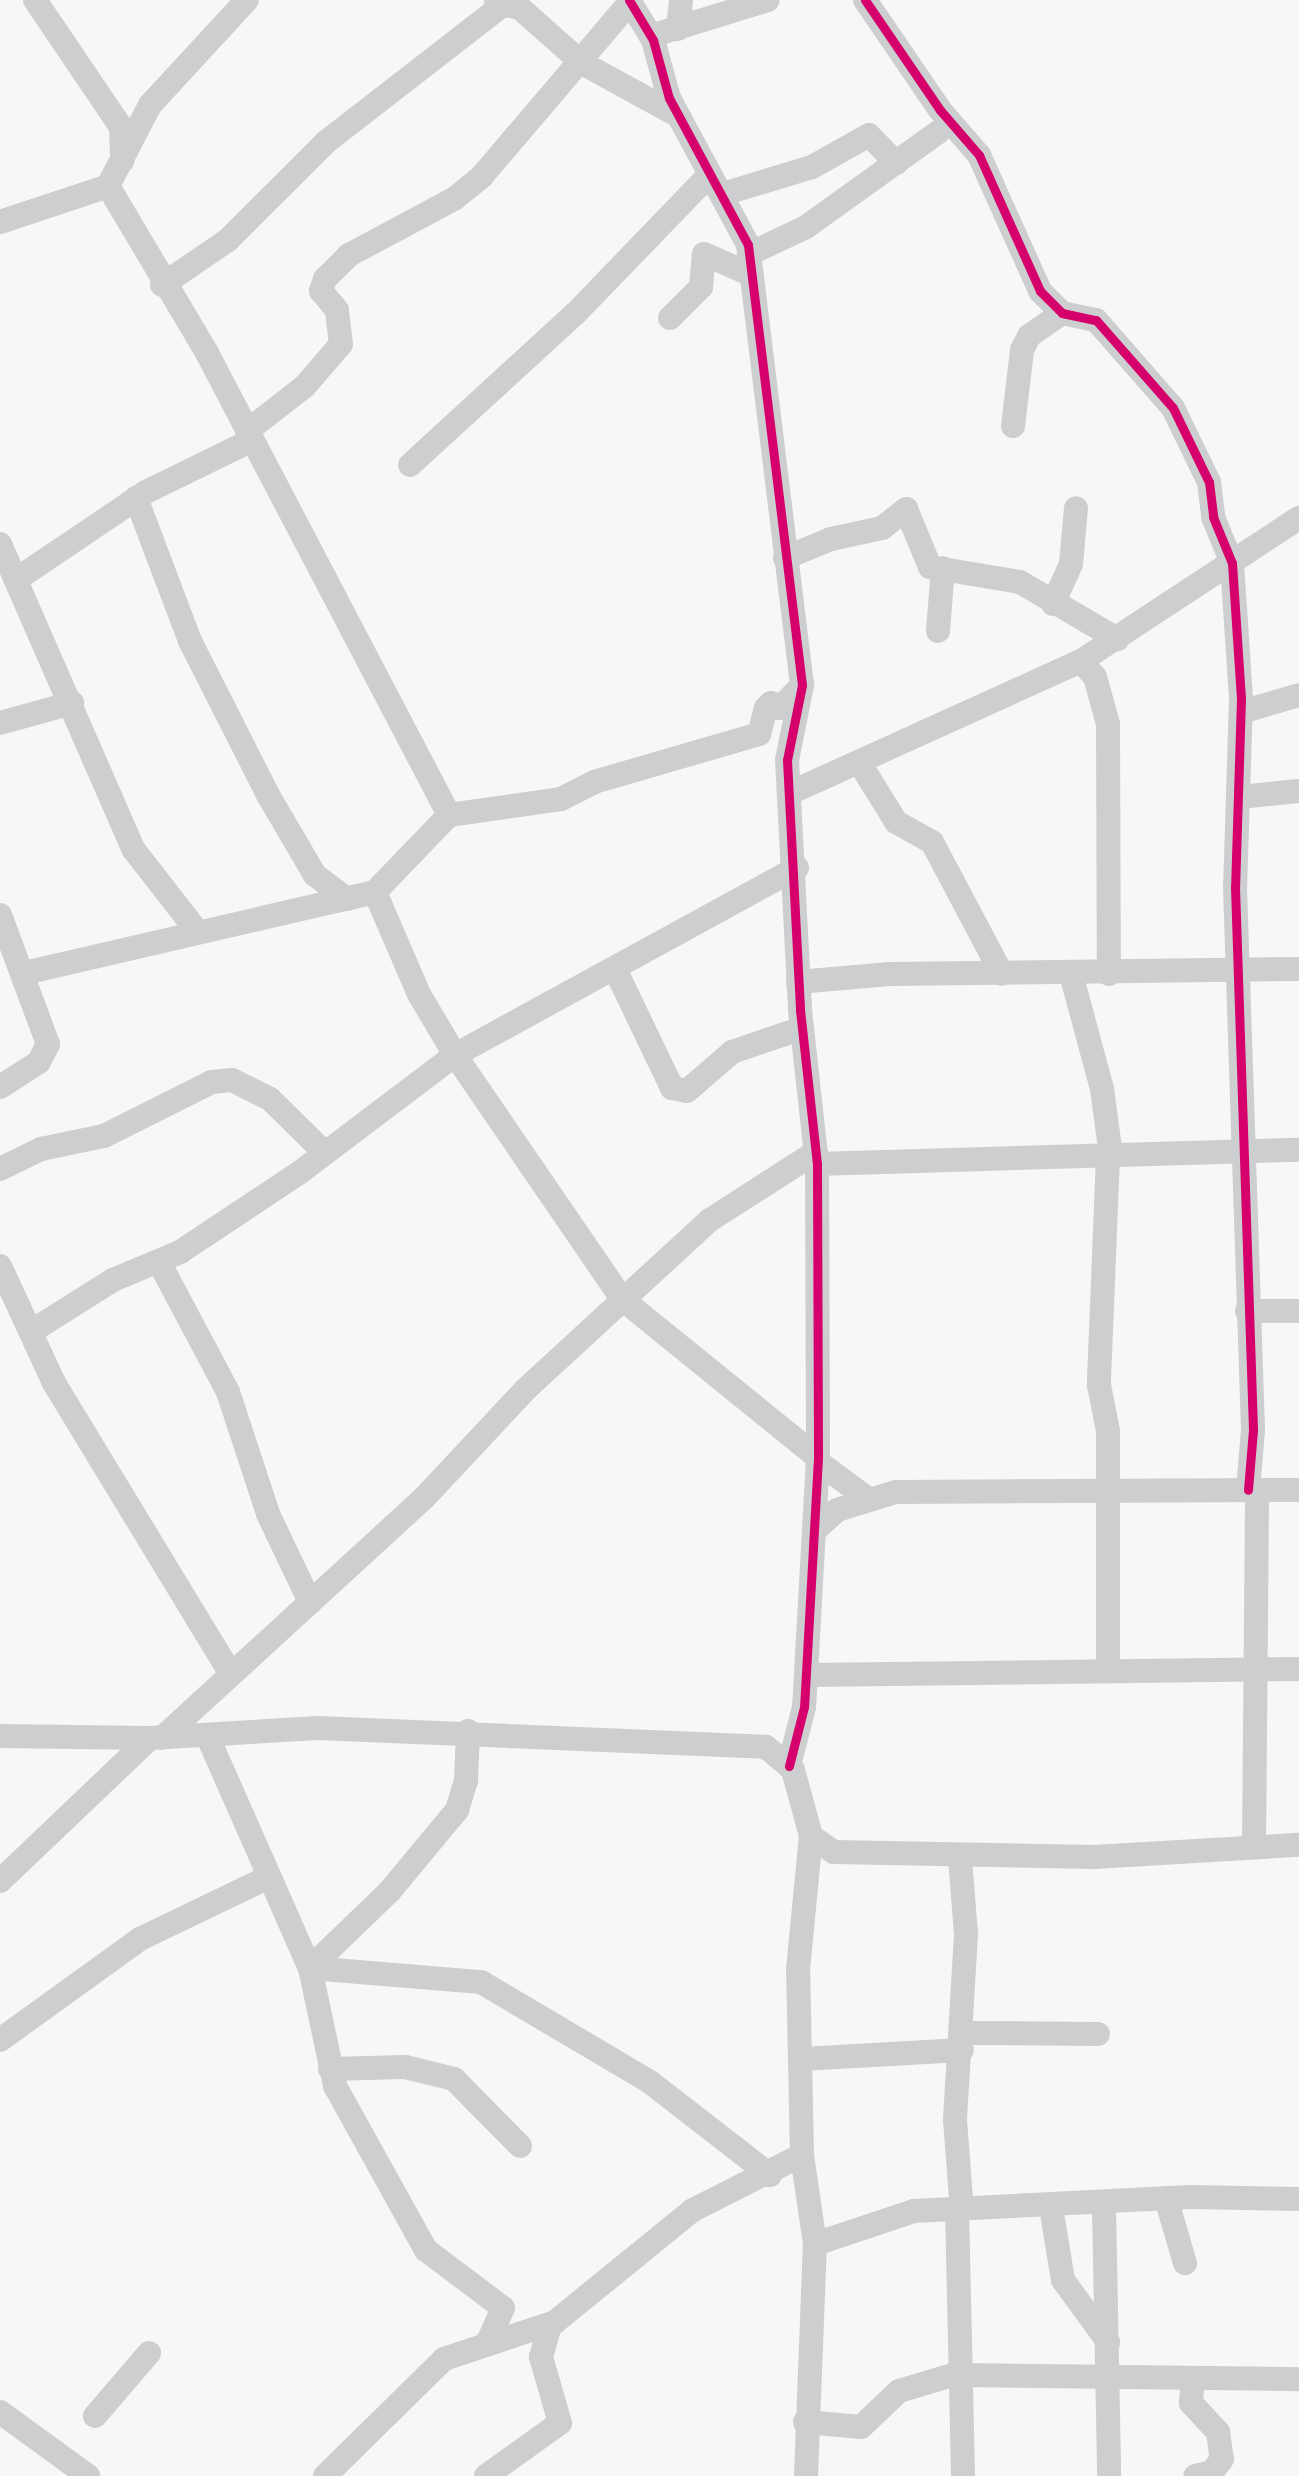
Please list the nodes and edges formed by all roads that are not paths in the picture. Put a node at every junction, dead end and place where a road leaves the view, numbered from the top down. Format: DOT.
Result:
graph roads {
  1 [pos="35,0"];
  2 [pos="247,0"];
  3 [pos="681,0"];
  4 [pos="768,0"];
  5 [pos="866,0"];
  6 [pos="630,1"];
  7 [pos="501,4"];
  8 [pos="678,29"];
  9 [pos="651,36"];
  10 [pos="582,63"];
  11 [pos="677,115"];
  12 [pos="938,132"];
  13 [pos="122,162"];
  14 [pos="895,163"];
  15 [pos="716,184"];
  16 [pos="108,186"];
  17 [pos="0,222"];
  18 [pos="751,265"];
  19 [pos="162,285"];
  20 [pos="1062,313"];
  21 [pos="670,318"];
  22 [pos="1013,426"];
  23 [pos="250,435"];
  24 [pos="410,465"];
  25 [pos="136,498"];
  26 [pos="1076,508"];
  27 [pos="1299,518"];
  28 [pos="0,544"];
  29 [pos="785,558"];
  30 [pos="1232,563"];
  31 [pos="943,568"];
  32 [pos="20,577"];
  33 [pos="1053,604"];
  34 [pos="938,631"];
  35 [pos="1117,639"];
  36 [pos="1081,662"];
  37 [pos="802,685"];
  38 [pos="1299,695"];
  39 [pos="72,703"];
  40 [pos="1241,712"];
  41 [pos="0,723"];
  42 [pos="859,762"];
  43 [pos="1299,791"];
  44 [pos="792,792"];
  45 [pos="1239,797"];
  46 [pos="449,815"];
  47 [pos="797,868"];
  48 [pos="375,892"];
  49 [pos="347,899"];
  50 [pos="0,915"];
  51 [pos="197,931"];
  52 [pos="1299,969"];
  53 [pos="1241,970"];
  54 [pos="616,971"];
  55 [pos="23,973"];
  56 [pos="1002,974"];
  57 [pos="1071,974"];
  58 [pos="1109,974"];
  59 [pos="798,982"];
  60 [pos="802,1028"];
  61 [pos="455,1055"];
  62 [pos="0,1087"];
  63 [pos="1299,1150"];
  64 [pos="1245,1151"];
  65 [pos="326,1153"];
  66 [pos="1109,1156"];
  67 [pos="816,1158"];
  68 [pos="0,1169"];
  69 [pos="159,1262"];
  70 [pos="0,1266"];
  71 [pos="622,1299"];
  72 [pos="1247,1311"];
  73 [pos="1299,1311"];
  74 [pos="32,1331"];
  75 [pos="818,1460"];
  76 [pos="1252,1490"];
  77 [pos="1299,1490"];
  78 [pos="1104,1494"];
  79 [pos="867,1498"];
  80 [pos="814,1531"];
  81 [pos="310,1602"];
  82 [pos="1108,1670"];
  83 [pos="1253,1670"];
  84 [pos="1299,1670"];
  85 [pos="229,1671"];
  86 [pos="806,1675"];
  87 [pos="468,1731"];
  88 [pos="206,1735"];
  89 [pos="0,1736"];
  90 [pos="156,1738"];
  91 [pos="789,1766"];
  92 [pos="811,1836"];
  93 [pos="1299,1845"];
  94 [pos="1254,1847"];
  95 [pos="960,1858"];
  96 [pos="269,1877"];
  97 [pos="0,1881"];
  98 [pos="310,1968"];
  99 [pos="1098,2034"];
  100 [pos="0,2040"];
  101 [pos="966,2041"];
  102 [pos="802,2059"];
  103 [pos="330,2070"];
  104 [pos="520,2146"];
  105 [pos="802,2155"];
  106 [pos="770,2175"];
  107 [pos="1166,2198"];
  108 [pos="1299,2199"];
  109 [pos="1104,2206"];
  110 [pos="1051,2207"];
  111 [pos="960,2210"];
  112 [pos="815,2244"];
  113 [pos="1185,2263"];
  114 [pos="550,2325"];
  115 [pos="488,2342"];
  116 [pos="1108,2342"];
  117 [pos="149,2353"];
  118 [pos="959,2374"];
  119 [pos="1105,2376"];
  120 [pos="1193,2379"];
  121 [pos="1299,2379"];
  122 [pos="0,2412"];
  123 [pos="94,2416"];
  124 [pos="806,2422"];
  125 [pos="88,2476"];
  126 [pos="324,2476"];
  127 [pos="486,2476"];
  128 [pos="806,2476"];
  129 [pos="963,2476"];
  130 [pos="1109,2476"];
  131 [pos="1195,2476"];
  1 -- 13 [label="street"];
  2 -- 13 [label="street"];
  3 -- 8 [label="street"];
  4 -- 8 [label="street"];
  5 -- 20 [label="street"];
  6 -- 9 [label="street"];
  6 -- 10 [label="street"];
  7 -- 10 [label="street"];
  7 -- 19 [label="street"];
  8 -- 9 [label="street"];
  9 -- 11 [label="street"];
  10 -- 11 [label="street"];
  10 -- 23 [label="street"];
  11 -- 15 [label="street"];
  12 -- 14 [label="street"];
  13 -- 16 [label="street"];
  14 -- 15 [label="street"];
  14 -- 18 [label="street"];
  15 -- 18 [label="street"];
  15 -- 24 [label="street"];
  16 -- 17 [label="street"];
  16 -- 19 [label="street"];
  18 -- 21 [label="street"];
  18 -- 29 [label="street"];
  19 -- 23 [label="street"];
  20 -- 22 [label="street"];
  20 -- 30 [label="street"];
  23 -- 25 [label="street"];
  23 -- 46 [label="street"];
  25 -- 32 [label="street"];
  25 -- 49 [label="street"];
  26 -- 33 [label="street"];
  27 -- 30 [label="street"];
  28 -- 32 [label="street"];
  29 -- 31 [label="street"];
  29 -- 37 [label="street"];
  30 -- 35 [label="street"];
  30 -- 40 [label="street"];
  31 -- 33 [label="street"];
  31 -- 34 [label="street"];
  32 -- 39 [label="street"];
  33 -- 35 [label="street"];
  35 -- 36 [label="street"];
  36 -- 42 [label="street"];
  36 -- 58 [label="street"];
  37 -- 44 [label="street"];
  37 -- 46 [label="street"];
  38 -- 40 [label="street"];
  39 -- 41 [label="street"];
  39 -- 51 [label="street"];
  40 -- 45 [label="street"];
  42 -- 44 [label="street"];
  42 -- 56 [label="street"];
  43 -- 45 [label="street"];
  44 -- 47 [label="street"];
  45 -- 53 [label="street"];
  46 -- 48 [label="street"];
  47 -- 54 [label="street"];
  47 -- 59 [label="street"];
  48 -- 49 [label="street"];
  48 -- 61 [label="street"];
  49 -- 51 [label="street"];
  50 -- 55 [label="street"];
  51 -- 55 [label="street"];
  52 -- 53 [label="street"];
  53 -- 58 [label="street"];
  53 -- 64 [label="street"];
  54 -- 60 [label="street"];
  54 -- 61 [label="street"];
  55 -- 62 [label="street"];
  56 -- 57 [label="street"];
  56 -- 59 [label="street"];
  57 -- 58 [label="street"];
  57 -- 66 [label="street"];
  59 -- 60 [label="street"];
  60 -- 67 [label="street"];
  61 -- 65 [label="street"];
  61 -- 71 [label="street"];
  63 -- 64 [label="street"];
  64 -- 66 [label="street"];
  64 -- 72 [label="street"];
  65 -- 68 [label="street"];
  65 -- 69 [label="street"];
  66 -- 67 [label="street"];
  66 -- 78 [label="street"];
  67 -- 71 [label="street"];
  67 -- 75 [label="street"];
  69 -- 74 [label="street"];
  69 -- 81 [label="street"];
  70 -- 74 [label="street"];
  71 -- 75 [label="street"];
  71 -- 81 [label="street"];
  72 -- 73 [label="street"];
  72 -- 76 [label="street"];
  74 -- 85 [label="street"];
  75 -- 79 [label="street"];
  75 -- 80 [label="street"];
  76 -- 77 [label="street"];
  76 -- 78 [label="street"];
  76 -- 83 [label="street"];
  78 -- 79 [label="street"];
  78 -- 82 [label="street"];
  79 -- 80 [label="street"];
  80 -- 86 [label="street"];
  81 -- 85 [label="street"];
  82 -- 83 [label="street"];
  82 -- 86 [label="street"];
  83 -- 84 [label="street"];
  83 -- 94 [label="street"];
  85 -- 90 [label="street"];
  86 -- 91 [label="street"];
  87 -- 88 [label="street"];
  87 -- 91 [label="street"];
  87 -- 98 [label="street"];
  88 -- 90 [label="street"];
  88 -- 96 [label="street"];
  89 -- 90 [label="street"];
  90 -- 97 [label="street"];
  91 -- 92 [label="street"];
  92 -- 95 [label="street"];
  92 -- 102 [label="street"];
  93 -- 94 [label="street"];
  94 -- 95 [label="street"];
  95 -- 101 [label="street"];
  96 -- 98 [label="street"];
  96 -- 100 [label="street"];
  98 -- 103 [label="street"];
  98 -- 106 [label="street"];
  99 -- 101 [label="street"];
  101 -- 102 [label="street"];
  101 -- 111 [label="street"];
  102 -- 105 [label="street"];
  103 -- 104 [label="street"];
  103 -- 115 [label="street"];
  105 -- 106 [label="street"];
  105 -- 112 [label="street"];
  106 -- 114 [label="street"];
  107 -- 108 [label="street"];
  107 -- 109 [label="street"];
  107 -- 113 [label="street"];
  109 -- 110 [label="street"];
  109 -- 116 [label="street"];
  110 -- 111 [label="street"];
  110 -- 116 [label="street"];
  111 -- 112 [label="street"];
  111 -- 118 [label="street"];
  112 -- 124 [label="street"];
  114 -- 115 [label="street"];
  114 -- 127 [label="street"];
  115 -- 126 [label="street"];
  116 -- 119 [label="street"];
  117 -- 123 [label="street"];
  118 -- 119 [label="street"];
  118 -- 124 [label="street"];
  118 -- 129 [label="street"];
  119 -- 120 [label="street"];
  119 -- 130 [label="street"];
  120 -- 121 [label="street"];
  120 -- 131 [label="street"];
  122 -- 125 [label="street"];
  124 -- 128 [label="street"];
}
